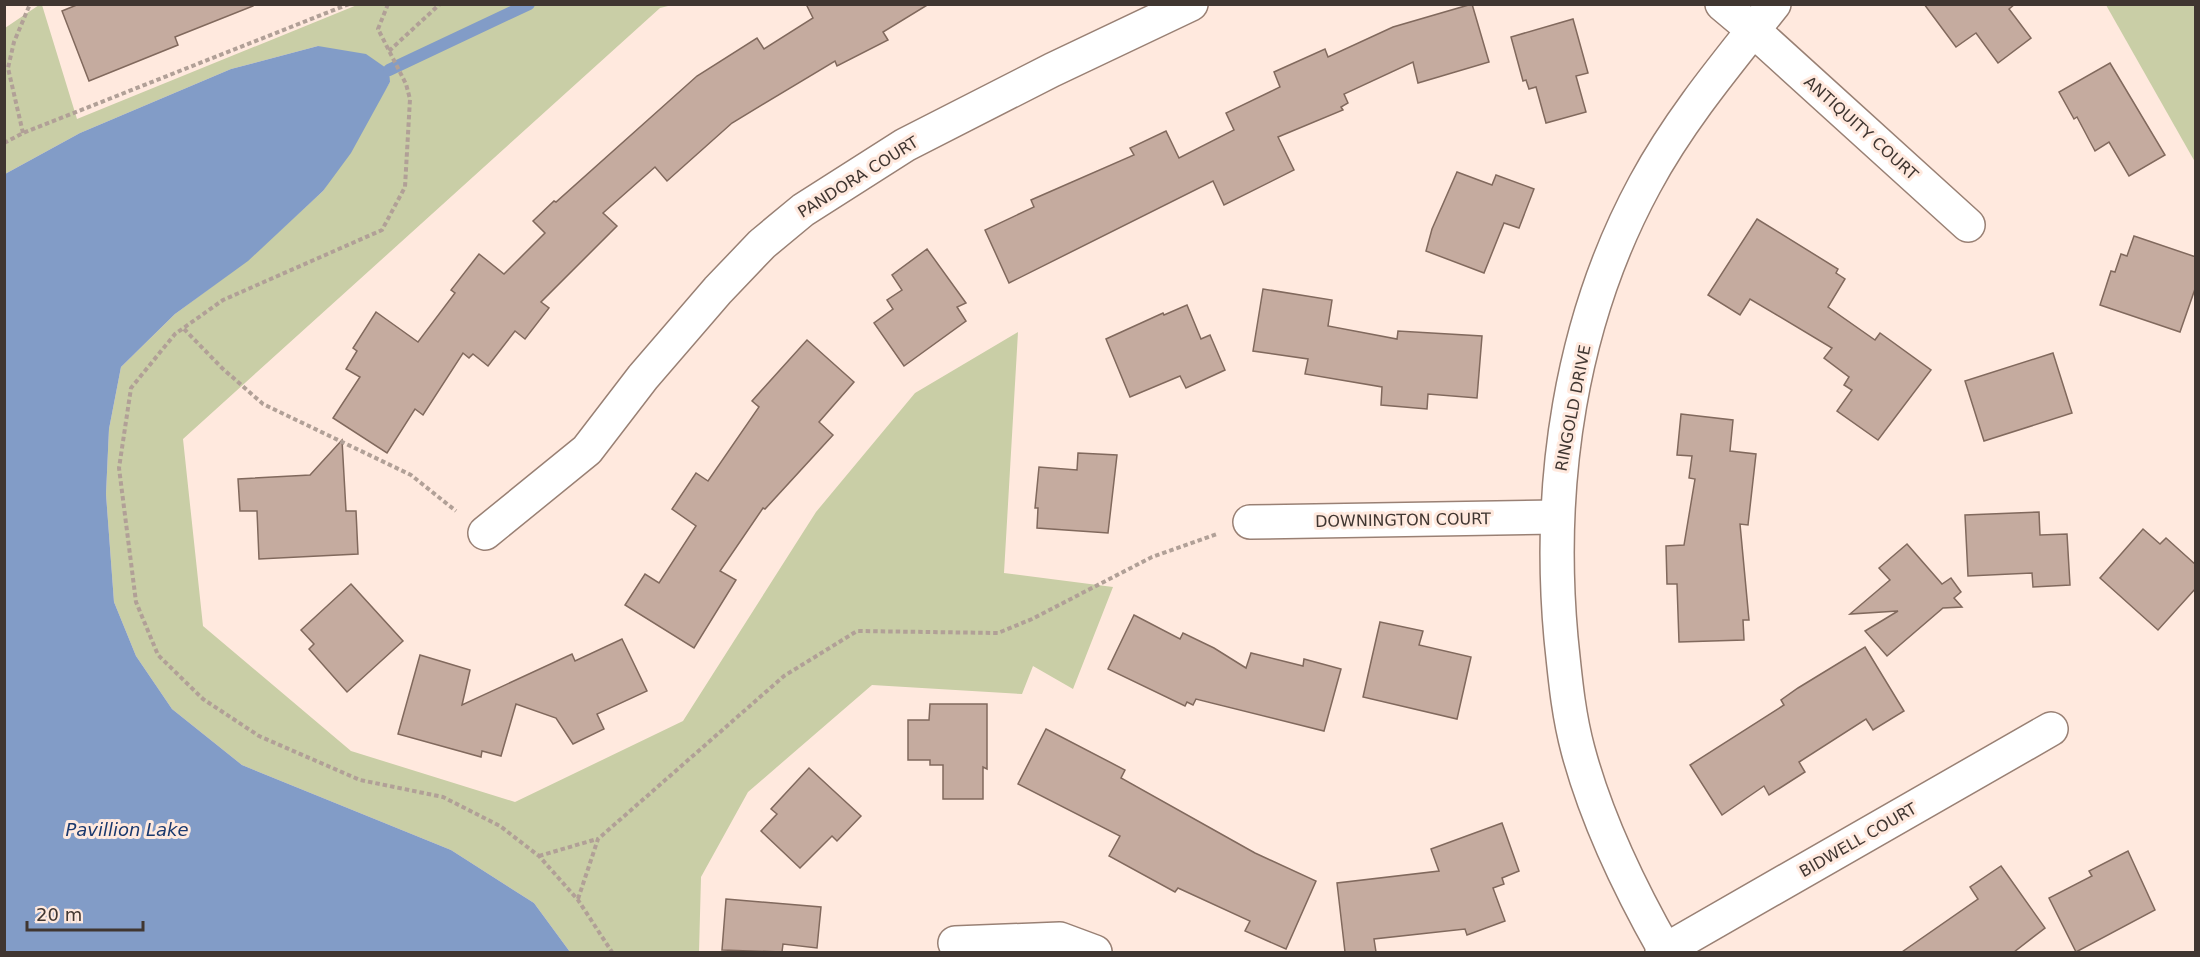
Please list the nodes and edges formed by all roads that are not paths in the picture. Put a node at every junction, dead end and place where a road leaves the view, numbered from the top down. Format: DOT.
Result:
graph roads {
  1 [pos="1191,4"];
  2 [pos="1722,4"];
  3 [pos="1774,4"];
  4 [pos="1754,30"];
  5 [pos="1968,225"];
  6 [pos="1556,517"];
  7 [pos="1250,522"];
  8 [pos="485,533"];
  9 [pos="2050,729"];
  10 [pos="955,943"];
  11 [pos="1095,952"];
  12 [pos="1664,952"];
  1 -- 8 [label="street, PANDORA COURT"];
  2 -- 4 [label="street"];
  3 -- 4 [label="street, RINGOLD DRIVE"];
  4 -- 5 [label="street, ANTIQUITY COURT"];
  4 -- 6 [label="street, RINGOLD DRIVE"];
  6 -- 7 [label="street, DOWNINGTON COURT"];
  6 -- 12 [label="street, RINGOLD DRIVE"];
  9 -- 12 [label="street, BIDWELL COURT"];
  10 -- 11 [label="street"];
}
